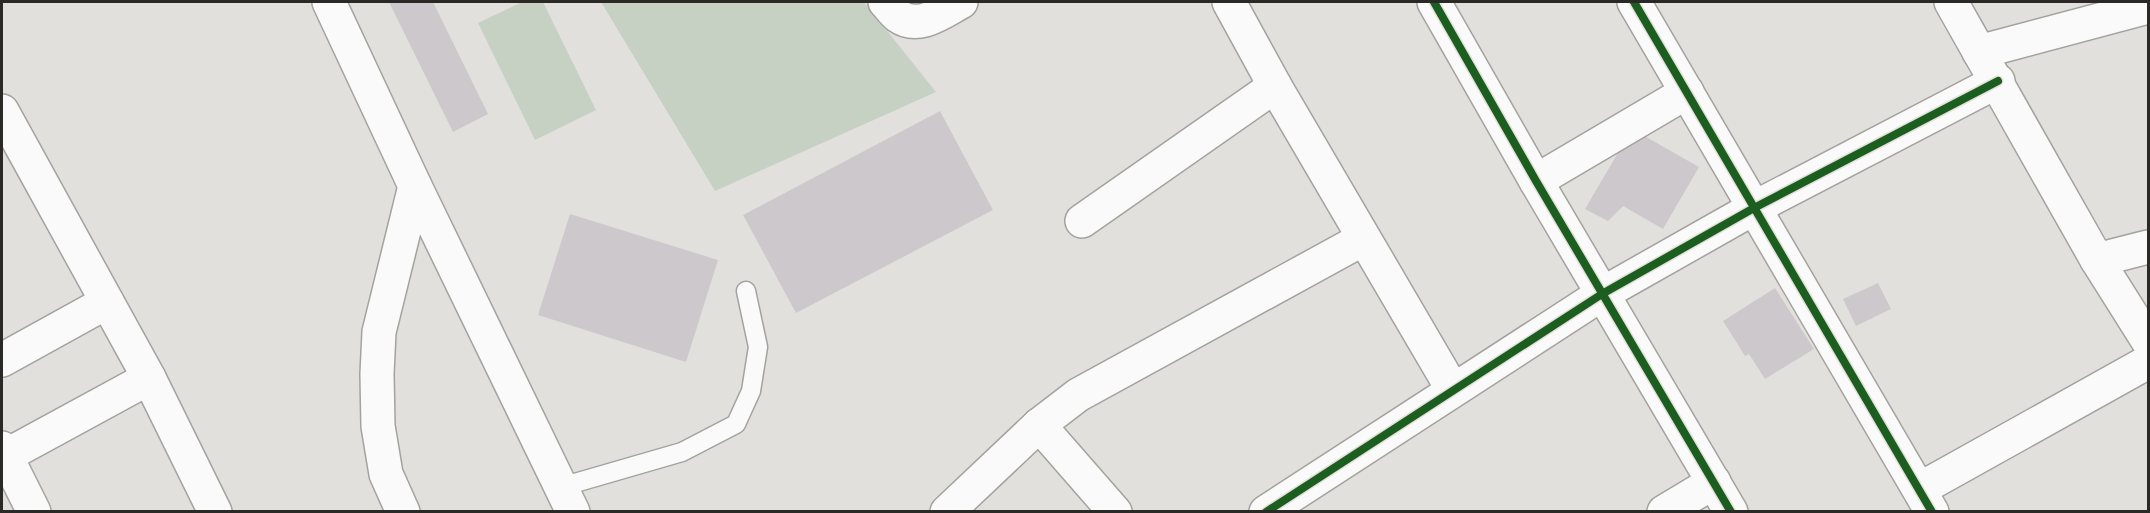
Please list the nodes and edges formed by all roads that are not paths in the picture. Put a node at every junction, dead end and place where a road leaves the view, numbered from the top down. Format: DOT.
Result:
graph roads {
  1 [pos="329,2"];
  2 [pos="885,2"];
  3 [pos="961,2"];
  4 [pos="1229,2"];
  5 [pos="1434,2"];
  6 [pos="1634,2"];
  7 [pos="1951,2"];
  8 [pos="2148,7"];
  9 [pos="1979,52"];
  10 [pos="1998,81"];
  11 [pos="1275,86"];
  12 [pos="1687,92"];
  13 [pos="2,111"];
  14 [pos="1536,181"];
  15 [pos="415,186"];
  16 [pos="1754,208"];
  17 [pos="1082,221"];
  18 [pos="1364,239"];
  19 [pos="2148,247"];
  20 [pos="2097,260"];
  21 [pos="746,291"];
  22 [pos="1602,294"];
  23 [pos="106,302"];
  24 [pos="2148,342"];
  25 [pos="2,360"];
  26 [pos="2148,362"];
  27 [pos="149,378"];
  28 [pos="1453,390"];
  29 [pos="1039,425"];
  30 [pos="3,454"];
  31 [pos="1714,482"];
  32 [pos="567,499"];
  33 [pos="1926,500"];
  34 [pos="34,512"];
  35 [pos="215,512"];
  36 [pos="403,512"];
  37 [pos="947,512"];
  38 [pos="1115,512"];
  39 [pos="1266,512"];
  40 [pos="1664,512"];
  41 [pos="1731,512"];
  1 -- 15 [label="street"];
  2 -- 3 [label="street"];
  4 -- 11 [label="street"];
  5 -- 14 [label="street"];
  6 -- 12 [label="street"];
  7 -- 9 [label="street"];
  8 -- 9 [label="street"];
  9 -- 10 [label="street"];
  10 -- 16 [label="street"];
  10 -- 20 [label="street"];
  11 -- 17 [label="street"];
  11 -- 18 [label="street"];
  12 -- 14 [label="street"];
  12 -- 16 [label="street"];
  13 -- 23 [label="street"];
  14 -- 22 [label="street"];
  15 -- 32 [label="street"];
  15 -- 36 [label="street"];
  16 -- 22 [label="street"];
  16 -- 33 [label="street"];
  18 -- 28 [label="street"];
  18 -- 29 [label="street"];
  19 -- 20 [label="street"];
  20 -- 24 [label="street"];
  21 -- 32 [label="lane"];
  22 -- 28 [label="street"];
  22 -- 31 [label="street"];
  23 -- 25 [label="street"];
  23 -- 27 [label="street"];
  26 -- 33 [label="street"];
  27 -- 30 [label="street"];
  27 -- 35 [label="street"];
  28 -- 39 [label="street"];
  29 -- 37 [label="street"];
  29 -- 38 [label="street"];
  30 -- 34 [label="street"];
  31 -- 40 [label="street"];
  31 -- 41 [label="street"];
}
